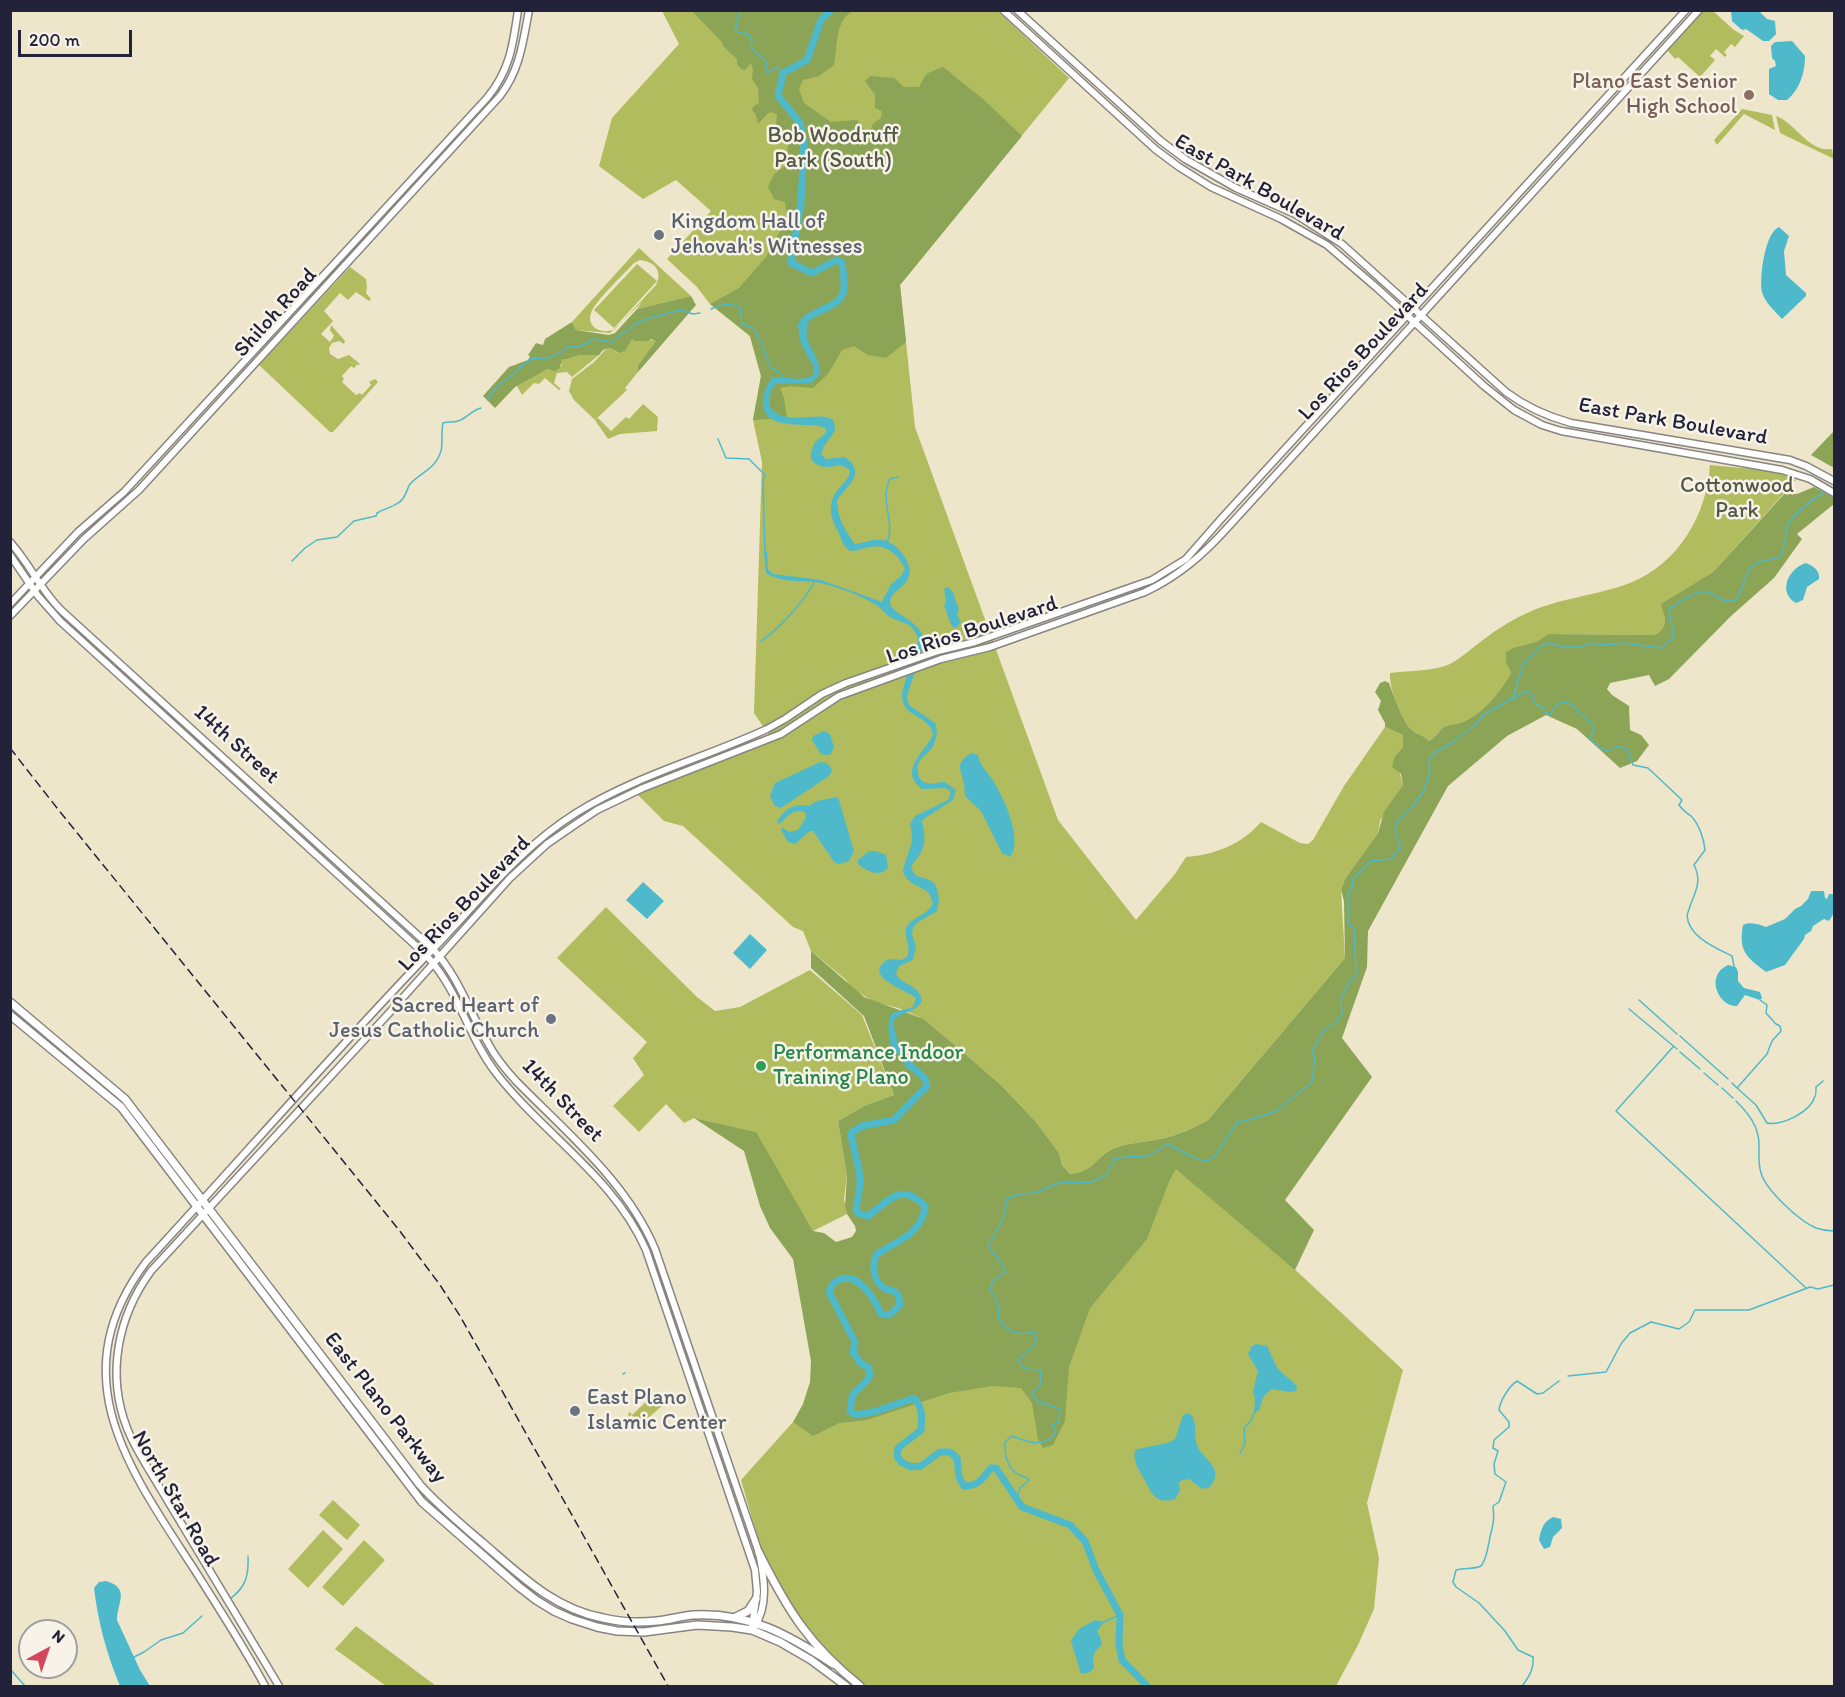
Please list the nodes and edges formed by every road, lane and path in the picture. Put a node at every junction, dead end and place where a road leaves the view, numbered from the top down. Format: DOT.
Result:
graph roads {
  1 [pos="518,10"];
  2 [pos="529,10"];
  3 [pos="1003,10"];
  4 [pos="1017,10"];
  5 [pos="1686,10"];
  6 [pos="1699,10"];
  7 [pos="1671,27"];
  8 [pos="1662,51"];
  9 [pos="1342,244"];
  10 [pos="1336,252"];
  11 [pos="1457,262"];
  12 [pos="1465,268"];
  13 [pos="1414,309"];
  14 [pos="1408,316"];
  15 [pos="1422,316"];
  16 [pos="1415,322"];
  17 [pos="1367,361"];
  18 [pos="1476,365"];
  19 [pos="1373,368"];
  20 [pos="1470,372"];
  21 [pos="1834,481"];
  22 [pos="1834,493"];
  23 [pos="78,532"];
  24 [pos="84,539"];
  25 [pos="10,542"];
  26 [pos="10,555"];
  27 [pos="37,577"];
  28 [pos="31,584"];
  29 [pos="41,586"];
  30 [pos="35,592"];
  31 [pos="10,604"];
  32 [pos="10,616"];
  33 [pos="108,653"];
  34 [pos="102,659"];
  35 [pos="505,872"];
  36 [pos="510,878"];
  37 [pos="380,900"];
  38 [pos="475,903"];
  39 [pos="374,907"];
  40 [pos="482,909"];
  41 [pos="433,949"];
  42 [pos="426,955"];
  43 [pos="439,955"];
  44 [pos="433,962"];
  45 [pos="10,1002"];
  46 [pos="376,1011"];
  47 [pos="10,1015"];
  48 [pos="385,1017"];
  49 [pos="479,1026"];
  50 [pos="471,1029"];
  51 [pos="63,1046"];
  52 [pos="341,1048"];
  53 [pos="56,1053"];
  54 [pos="349,1056"];
  55 [pos="516,1081"];
  56 [pos="508,1087"];
  57 [pos="114,1088"];
  58 [pos="108,1096"];
  59 [pos="549,1114"];
  60 [pos="542,1121"];
  61 [pos="157,1139"];
  62 [pos="150,1144"];
  63 [pos="251,1147"];
  64 [pos="258,1155"];
  65 [pos="203,1200"];
  66 [pos="197,1207"];
  67 [pos="209,1209"];
  68 [pos="203,1215"];
  69 [pos="241,1257"];
  70 [pos="138,1272"];
  71 [pos="146,1277"];
  72 [pos="159,1486"];
  73 [pos="146,1493"];
  74 [pos="740,1496"];
  75 [pos="731,1498"];
  76 [pos="759,1553"];
  77 [pos="206,1567"];
  78 [pos="196,1573"];
  79 [pos="756,1599"];
  80 [pos="694,1615"];
  81 [pos="735,1618"];
  82 [pos="754,1622"];
  83 [pos="697,1624"];
  84 [pos="752,1630"];
  85 [pos="833,1664"];
  86 [pos="265,1686"];
  87 [pos="279,1686"];
  88 [pos="846,1686"];
  89 [pos="860,1686"];
  1 -- 23 [label="main road, Shiloh Road"];
  2 -- 24 [label="main road, Shiloh Road"];
  3 -- 10 [label="main road, East Park Boulevard"];
  4 -- 9 [label="main road, East Park Boulevard"];
  5 -- 7 [label="main road, Los Rios Boulevard"];
  6 -- 8 [label="main road, Los Rios Boulevard"];
  7 -- 8 [label="main road"];
  7 -- 11 [label="main road, Los Rios Boulevard"];
  8 -- 12 [label="main road, Los Rios Boulevard"];
  9 -- 10 [label="main road"];
  9 -- 13 [label="main road, East Park Boulevard"];
  10 -- 14 [label="main road, East Park Boulevard"];
  11 -- 12 [label="main road"];
  11 -- 13 [label="main road, Los Rios Boulevard"];
  12 -- 15 [label="main road, Los Rios Boulevard"];
  13 -- 14 [label="main road, Los Rios Boulevard"];
  13 -- 15 [label="main road, East Park Boulevard"];
  14 -- 16 [label="main road, East Park Boulevard"];
  14 -- 17 [label="main road, Los Rios Boulevard"];
  15 -- 16 [label="main road, Los Rios Boulevard"];
  15 -- 18 [label="main road, East Park Boulevard"];
  16 -- 19 [label="main road, Los Rios Boulevard"];
  16 -- 20 [label="main road, East Park Boulevard"];
  17 -- 19 [label="main road"];
  17 -- 35 [label="main road, Los Rios Boulevard"];
  18 -- 20 [label="main road"];
  18 -- 21 [label="main road, East Park Boulevard"];
  19 -- 36 [label="main road, Los Rios Boulevard"];
  20 -- 22 [label="main road, East Park Boulevard"];
  23 -- 24 [label="main road"];
  23 -- 27 [label="main road, Shiloh Road"];
  24 -- 29 [label="main road, Shiloh Road"];
  25 -- 27 [label="main road, 14th Street"];
  26 -- 28 [label="main road, 14th Street"];
  27 -- 28 [label="main road, Shiloh Road"];
  27 -- 29 [label="main road, 14th Street"];
  28 -- 30 [label="main road, 14th Street"];
  28 -- 31 [label="main road, Shiloh Road"];
  29 -- 30 [label="main road, Shiloh Road"];
  29 -- 33 [label="main road, 14th Street"];
  30 -- 32 [label="main road, Shiloh Road"];
  30 -- 34 [label="main road, 14th Street"];
  33 -- 34 [label="main road"];
  33 -- 37 [label="main road, 14th Street"];
  34 -- 39 [label="main road, 14th Street"];
  35 -- 36 [label="main road"];
  35 -- 38 [label="main road, Los Rios Boulevard"];
  36 -- 40 [label="main road, Los Rios Boulevard"];
  37 -- 39 [label="main road"];
  37 -- 41 [label="main road, 14th Street"];
  38 -- 40 [label="main road"];
  38 -- 41 [label="main road, Los Rios Boulevard"];
  39 -- 42 [label="main road, 14th Street"];
  40 -- 43 [label="main road, Los Rios Boulevard"];
  41 -- 42 [label="main road, Los Rios Boulevard"];
  41 -- 43 [label="main road, 14th Street"];
  42 -- 44 [label="main road, 14th Street"];
  42 -- 46 [label="main road, Los Rios Boulevard"];
  43 -- 44 [label="main road, Los Rios Boulevard"];
  43 -- 49 [label="main road, 14th Street"];
  44 -- 48 [label="main road, Los Rios Boulevard"];
  44 -- 50 [label="main road, 14th Street"];
  45 -- 51 [label="main road, East Plano Parkway"];
  46 -- 48 [label="main road"];
  46 -- 52 [label="main road, Los Rios Boulevard"];
  47 -- 53 [label="main road, East Plano Parkway"];
  48 -- 54 [label="main road, Los Rios Boulevard"];
  49 -- 50 [label="main road"];
  49 -- 55 [label="main road, 14th Street"];
  50 -- 56 [label="main road, 14th Street"];
  51 -- 53 [label="main road"];
  51 -- 57 [label="main road, East Plano Parkway"];
  52 -- 54 [label="main road"];
  52 -- 63 [label="main road, Los Rios Boulevard"];
  53 -- 58 [label="main road, East Plano Parkway"];
  54 -- 64 [label="main road, Los Rios Boulevard"];
  55 -- 56 [label="main road"];
  55 -- 59 [label="main road, 14th Street"];
  56 -- 60 [label="main road, 14th Street"];
  57 -- 58 [label="main road"];
  57 -- 61 [label="main road, East Plano Parkway"];
  58 -- 62 [label="main road, East Plano Parkway"];
  59 -- 60 [label="main road"];
  59 -- 74 [label="main road, 14th Street"];
  60 -- 75 [label="main road, 14th Street"];
  61 -- 62 [label="main road"];
  61 -- 65 [label="main road, East Plano Parkway"];
  62 -- 66 [label="main road, East Plano Parkway"];
  63 -- 64 [label="main road"];
  63 -- 65 [label="main road, Los Rios Boulevard"];
  64 -- 67 [label="main road, Los Rios Boulevard"];
  65 -- 66 [label="main road, North Star Road"];
  65 -- 67 [label="main road, East Plano Parkway"];
  66 -- 68 [label="main road, East Plano Parkway"];
  66 -- 70 [label="main road, North Star Road"];
  67 -- 68 [label="main road, Los Rios Boulevard"];
  67 -- 69 [label="main road, East Plano Parkway"];
  68 -- 69 [label="main road, East Plano Parkway"];
  68 -- 71 [label="main road, North Star Road"];
  69 -- 80 [label="main road, East Plano Parkway"];
  69 -- 83 [label="main road, East Plano Parkway"];
  70 -- 71 [label="main road"];
  70 -- 73 [label="main road, North Star Road"];
  71 -- 72 [label="main road, North Star Road"];
  72 -- 73 [label="main road"];
  72 -- 77 [label="main road, North Star Road"];
  73 -- 78 [label="main road, North Star Road"];
  74 -- 75 [label="main road"];
  74 -- 76 [label="main road, 14th Street"];
  75 -- 79 [label="main road, 14th Street"];
  76 -- 82 [label="main road, 14th Street"];
  76 -- 85 [label="main road"];
  77 -- 78 [label="main road"];
  77 -- 87 [label="main road, North Star Road"];
  78 -- 86 [label="main road, North Star Road"];
  79 -- 81 [label="main road"];
  79 -- 82 [label="main road, 14th Street"];
  80 -- 81 [label="main road, East Plano Parkway"];
  80 -- 83 [label="main road"];
  81 -- 82 [label="main road, East Plano Parkway"];
  82 -- 84 [label="main road, 14th Street"];
  82 -- 85 [label="main road, East Plano Parkway"];
  83 -- 84 [label="main road, East Plano Parkway"];
  84 -- 88 [label="main road"];
  85 -- 89 [label="main road"];
}
